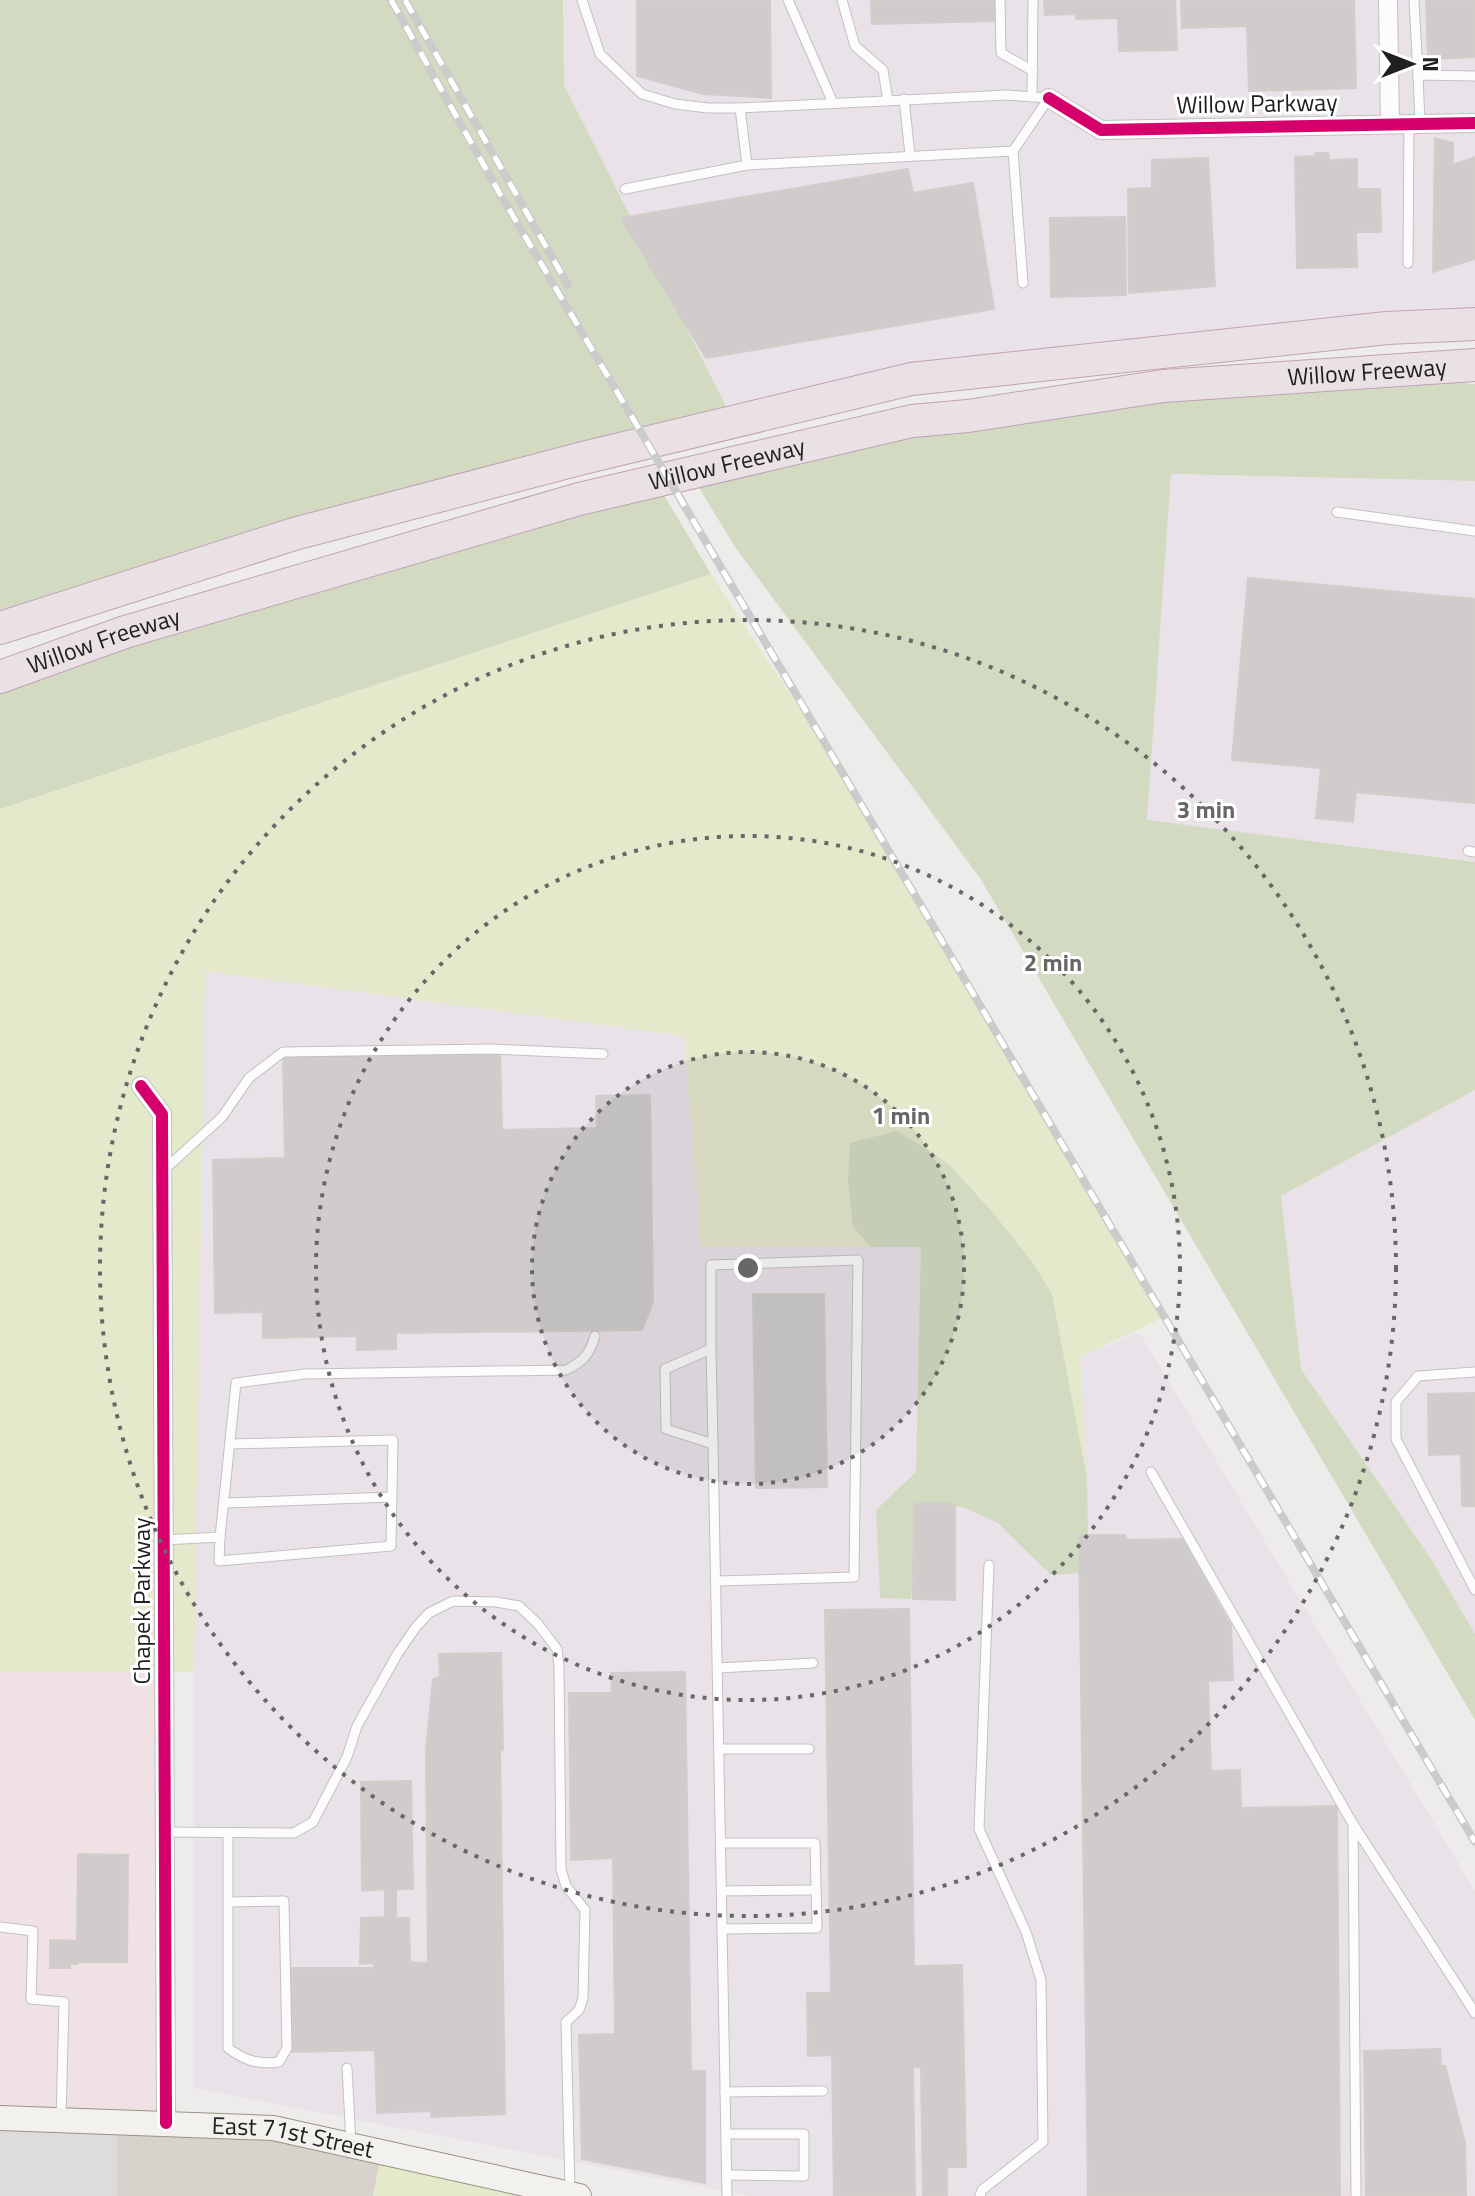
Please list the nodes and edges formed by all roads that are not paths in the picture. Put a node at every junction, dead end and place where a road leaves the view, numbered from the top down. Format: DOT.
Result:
graph roads {
  1 [pos="582,0"];
  2 [pos="788,0"];
  3 [pos="842,0"];
  4 [pos="1000,0"];
  5 [pos="1033,0"];
  6 [pos="1388,0"];
  7 [pos="1414,0"];
  8 [pos="1033,71"];
  9 [pos="1418,75"];
  10 [pos="1475,76"];
  11 [pos="1041,98"];
  12 [pos="904,99"];
  13 [pos="888,101"];
  14 [pos="833,103"];
  15 [pos="740,108"];
  16 [pos="1390,123"];
  17 [pos="1414,123"];
  18 [pos="1475,123"];
  19 [pos="1013,151"];
  20 [pos="910,155"];
  21 [pos="747,165"];
  22 [pos="625,189"];
  23 [pos="1408,263"];
  24 [pos="1023,283"];
  25 [pos="1475,309"];
  26 [pos="1475,324"];
  27 [pos="1387,328"];
  28 [pos="1475,365"];
  29 [pos="1362,371"];
  30 [pos="1475,384"];
  31 [pos="1337,512"];
  32 [pos="1475,531"];
  33 [pos="0,628"];
  34 [pos="0,677"];
  35 [pos="603,1054"];
  36 [pos="141,1086"];
  37 [pos="162,1172"];
  38 [pos="595,1336"];
  39 [pos="711,1349"];
  40 [pos="1475,1372"];
  41 [pos="230,1444"];
  42 [pos="713,1444"];
  43 [pos="1151,1472"];
  44 [pos="391,1497"];
  45 [pos="225,1503"];
  46 [pos="220,1537"];
  47 [pos="164,1540"];
  48 [pos="989,1565"];
  49 [pos="717,1581"];
  50 [pos="1475,1590"];
  51 [pos="813,1663"];
  52 [pos="718,1668"];
  53 [pos="720,1749"];
  54 [pos="809,1749"];
  55 [pos="1353,1824"];
  56 [pos="165,1832"];
  57 [pos="228,1833"];
  58 [pos="721,1843"];
  59 [pos="816,1890"];
  60 [pos="722,1891"];
  61 [pos="228,1902"];
  62 [pos="0,1927"];
  63 [pos="722,1929"];
  64 [pos="1475,2013"];
  65 [pos="347,2068"];
  66 [pos="823,2091"];
  67 [pos="725,2092"];
  68 [pos="0,2118"];
  69 [pos="61,2120"];
  70 [pos="166,2123"];
  71 [pos="726,2134"];
  72 [pos="351,2145"];
  73 [pos="727,2175"];
  74 [pos="574,2195"];
  75 [pos="727,2196"];
  76 [pos="980,2196"];
  77 [pos="1356,2196"];
  1 -- 15 [label="lane"];
  2 -- 14 [label="lane"];
  3 -- 13 [label="lane"];
  4 -- 8 [label="lane"];
  5 -- 8 [label="lane"];
  6 -- 16 [label="street"];
  7 -- 9 [label="lane"];
  8 -- 11 [label="lane"];
  9 -- 10 [label="lane"];
  9 -- 17 [label="lane"];
  11 -- 12 [label="lane"];
  11 -- 16 [label="street, Willow Parkway"];
  11 -- 19 [label="lane"];
  12 -- 13 [label="lane"];
  12 -- 20 [label="lane"];
  13 -- 14 [label="lane"];
  14 -- 15 [label="lane"];
  15 -- 21 [label="lane"];
  16 -- 17 [label="street, Willow Parkway"];
  17 -- 18 [label="street, Willow Parkway"];
  17 -- 23 [label="lane"];
  19 -- 20 [label="lane"];
  19 -- 24 [label="lane"];
  20 -- 21 [label="lane"];
  21 -- 22 [label="lane"];
  25 -- 27 [label="highway"];
  26 -- 27 [label="highway, Willow Freeway"];
  27 -- 33 [label="highway, Willow Freeway"];
  28 -- 29 [label="highway, Willow Freeway"];
  29 -- 30 [label="highway"];
  29 -- 34 [label="highway, Willow Freeway"];
  31 -- 32 [label="lane"];
  35 -- 37 [label="lane"];
  36 -- 37 [label="street, Chapek Parkway"];
  37 -- 47 [label="street, Chapek Parkway"];
  38 -- 41 [label="lane"];
  39 -- 42 [label="lane"];
  39 -- 42 [label="lane"];
  39 -- 49 [label="lane"];
  40 -- 50 [label="lane"];
  41 -- 44 [label="lane"];
  41 -- 45 [label="lane"];
  42 -- 49 [label="lane"];
  43 -- 55 [label="lane"];
  44 -- 45 [label="lane"];
  44 -- 46 [label="lane"];
  45 -- 46 [label="lane"];
  46 -- 47 [label="lane"];
  47 -- 56 [label="street, Chapek Parkway"];
  48 -- 76 [label="lane"];
  49 -- 52 [label="lane"];
  51 -- 52 [label="lane"];
  52 -- 53 [label="lane"];
  53 -- 54 [label="lane"];
  53 -- 58 [label="lane"];
  55 -- 64 [label="lane"];
  55 -- 77 [label="lane"];
  56 -- 57 [label="lane"];
  56 -- 70 [label="street, Chapek Parkway"];
  57 -- 61 [label="lane"];
  57 -- 74 [label="lane"];
  58 -- 59 [label="lane"];
  58 -- 60 [label="lane"];
  59 -- 60 [label="lane"];
  59 -- 63 [label="lane"];
  60 -- 63 [label="lane"];
  61 -- 61 [label="lane"];
  62 -- 69 [label="lane"];
  63 -- 67 [label="lane"];
  65 -- 72 [label="lane"];
  66 -- 67 [label="lane"];
  67 -- 71 [label="lane"];
  68 -- 69 [label="main road, East 71st Street"];
  69 -- 70 [label="main road, East 71st Street"];
  70 -- 72 [label="main road, East 71st Street"];
  71 -- 73 [label="lane"];
  71 -- 73 [label="lane"];
  72 -- 74 [label="main road, East 71st Street"];
  73 -- 75 [label="lane"];
}
